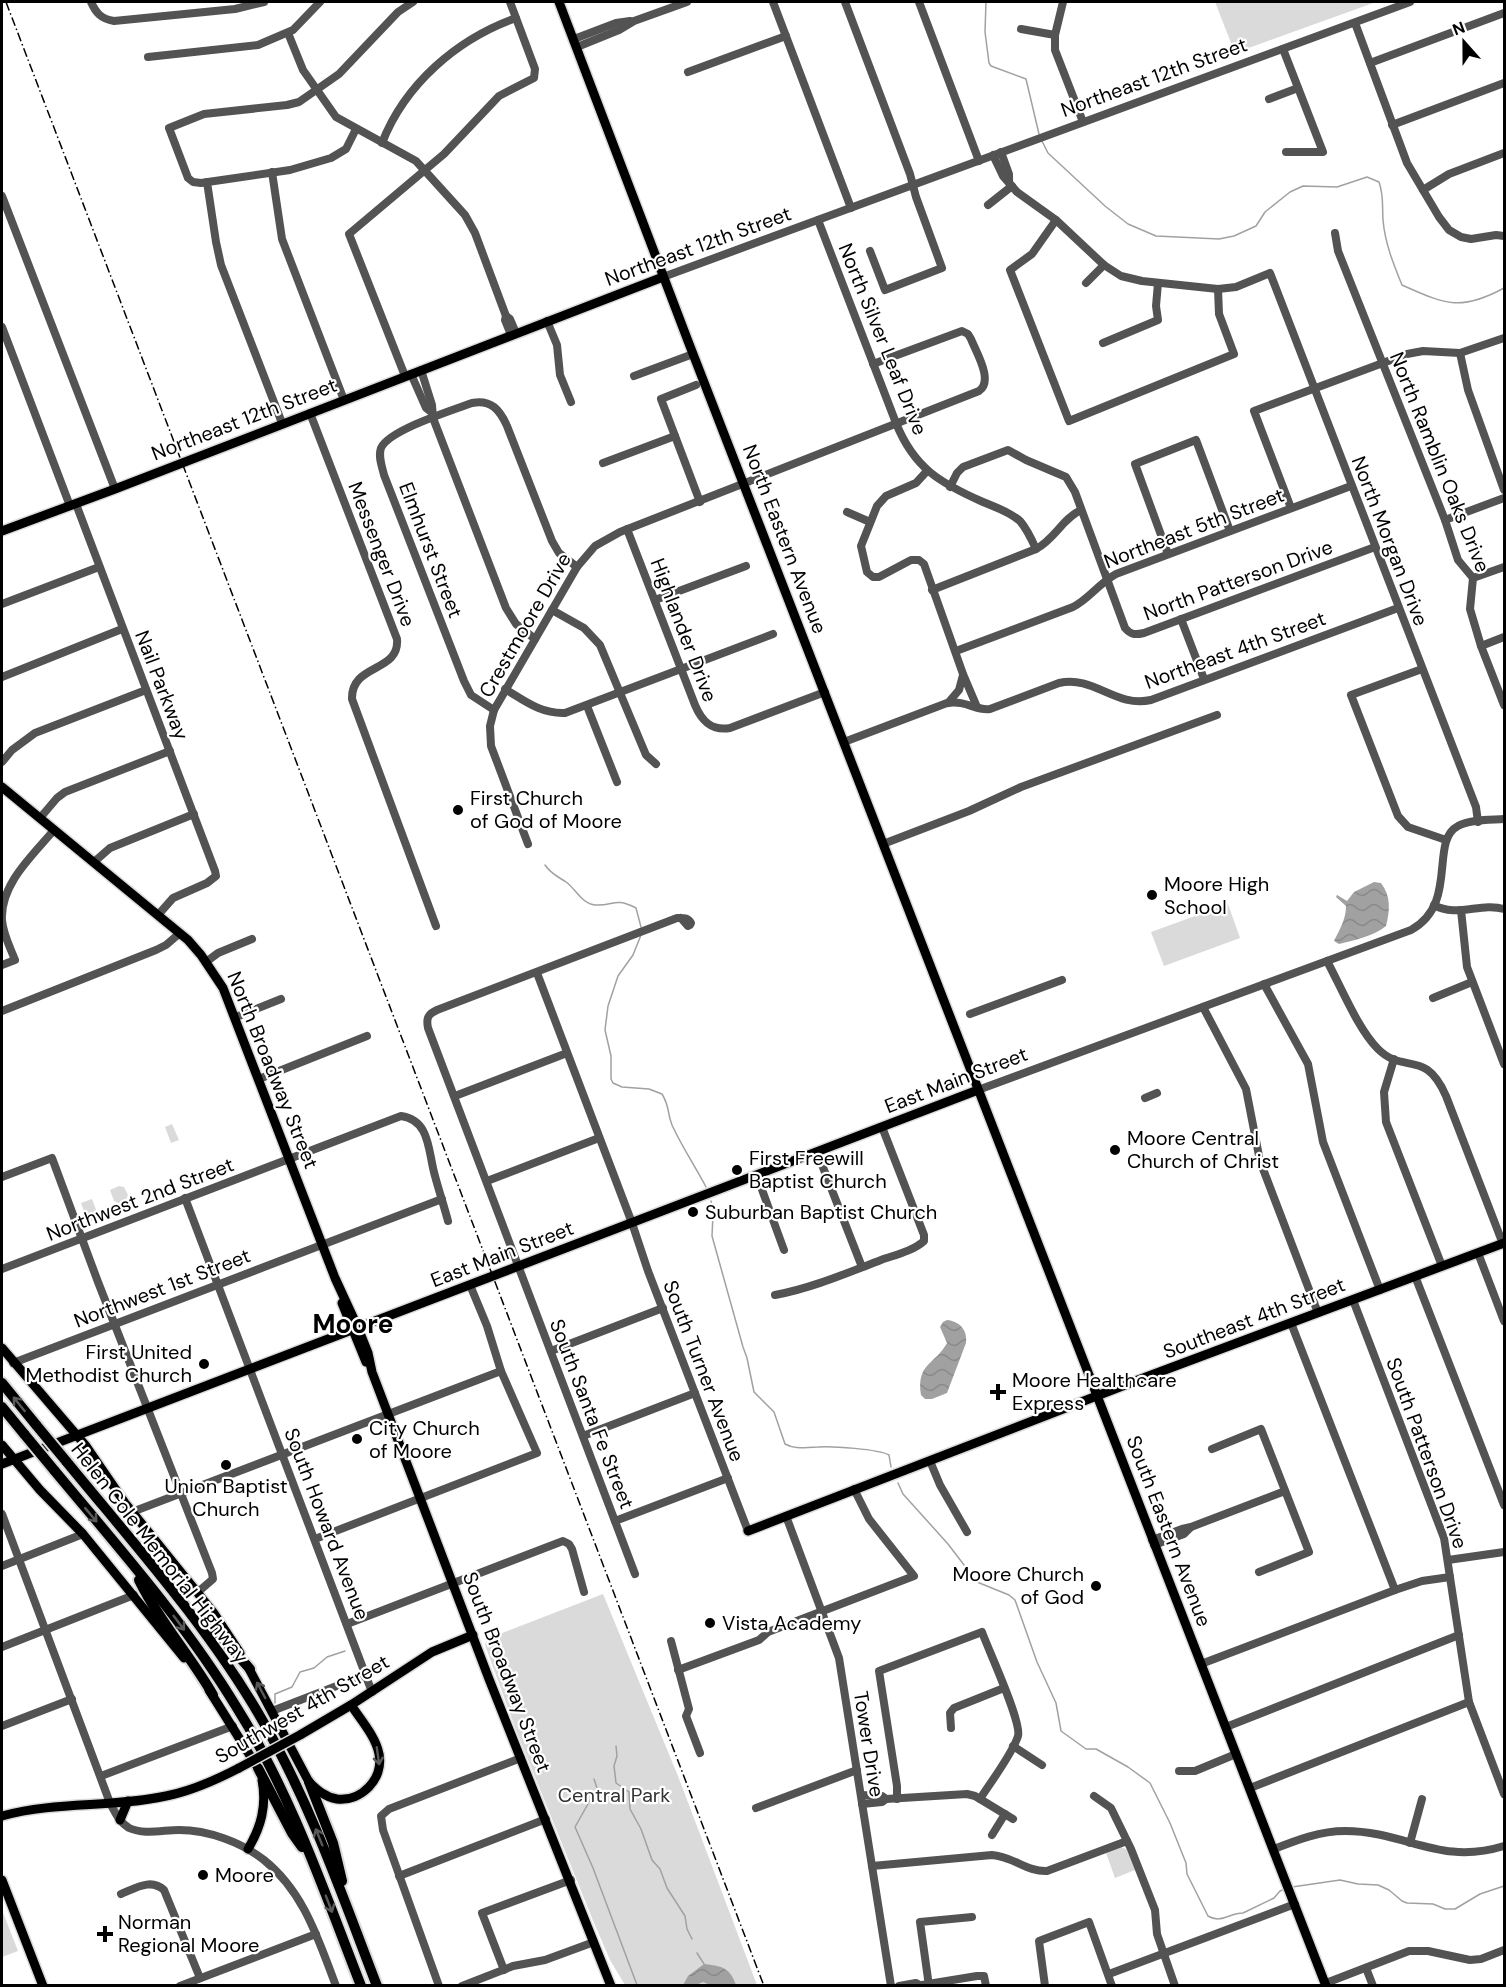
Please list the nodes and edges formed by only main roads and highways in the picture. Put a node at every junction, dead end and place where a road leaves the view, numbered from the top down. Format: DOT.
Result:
graph roads {
  1 [pos="559,2"];
  2 [pos="663,277"];
  3 [pos="2,531"];
  4 [pos="2,787"];
  5 [pos="978,1090"];
  6 [pos="1504,1243"];
  7 [pos="355,1329"];
  8 [pos="2,1348"];
  9 [pos="2,1383"];
  10 [pos="1097,1396"];
  11 [pos="2,1407"];
  12 [pos="77,1435"];
  13 [pos="2,1445"];
  14 [pos="13,1459"];
  15 [pos="2,1464"];
  16 [pos="748,1531"];
  17 [pos="129,1561"];
  18 [pos="195,1619"];
  19 [pos="473,1635"];
  20 [pos="250,1670"];
  21 [pos="213,1695"];
  22 [pos="351,1705"];
  23 [pos="258,1768"];
  24 [pos="309,1782"];
  25 [pos="128,1801"];
  26 [pos="2,1816"];
  27 [pos="120,1820"];
  28 [pos="248,1849"];
  29 [pos="314,1864"];
  30 [pos="2,1880"];
  31 [pos="348,1911"];
  32 [pos="1326,1984"];
  33 [pos="41,1985"];
  34 [pos="361,1986"];
  35 [pos="377,1986"];
  36 [pos="611,1986"];
  1 -- 2 [label="main road, North Eastern Avenue"];
  2 -- 3 [label="main road, Northeast 12th Street"];
  2 -- 5 [label="main road, North Eastern Avenue"];
  4 -- 7 [label="main road, North Broadway Street"];
  5 -- 7 [label="main road, East Main Street"];
  5 -- 10 [label="main road, South Eastern Avenue"];
  6 -- 10 [label="main road, Southeast 4th Street"];
  7 -- 12 [label="main road, East Main Street"];
  7 -- 19 [label="main road, South Broadway Street"];
  8 -- 12 [label="main road"];
  18 -- 9 [label="highway, Helen Cole Memorial Highway, one-way, bridge"];
  10 -- 16 [label="main road, Southeast 4th Street"];
  10 -- 32 [label="main road, South Eastern Avenue"];
  11 -- 17 [label="highway, Helen Cole Memorial Highway, one-way, bridge"];
  12 -- 14 [label="main road, East Main Street"];
  12 -- 20 [label="main road"];
  13 -- 14 [label="main road"];
  14 -- 15 [label="main road, East Main Street"];
  14 -- 21 [label="main road"];
  17 -- 21 [label="highway"];
  17 -- 29 [label="highway, Helen Cole Memorial Highway, one-way"];
  18 -- 20 [label="highway"];
  31 -- 18 [label="highway, Helen Cole Memorial Highway, one-way"];
  19 -- 22 [label="main road, Southwest 4th Street"];
  19 -- 36 [label="main road, South Broadway Street"];
  24 -- 20 [label="main road, one-way"];
  21 -- 23 [label="main road"];
  22 -- 24 [label="main road, one-way"];
  22 -- 25 [label="main road, Southwest 4th Street, bridge"];
  23 -- 28 [label="main road"];
  23 -- 29 [label="highway"];
  24 -- 31 [label="highway"];
  25 -- 26 [label="main road, Southwest 4th Street"];
  25 -- 27 [label="main road"];
  29 -- 34 [label="highway, Helen Cole Memorial Highway, one-way"];
  30 -- 33 [label="main road"];
  31 -- 35 [label="highway, Helen Cole Memorial Highway"];
}
